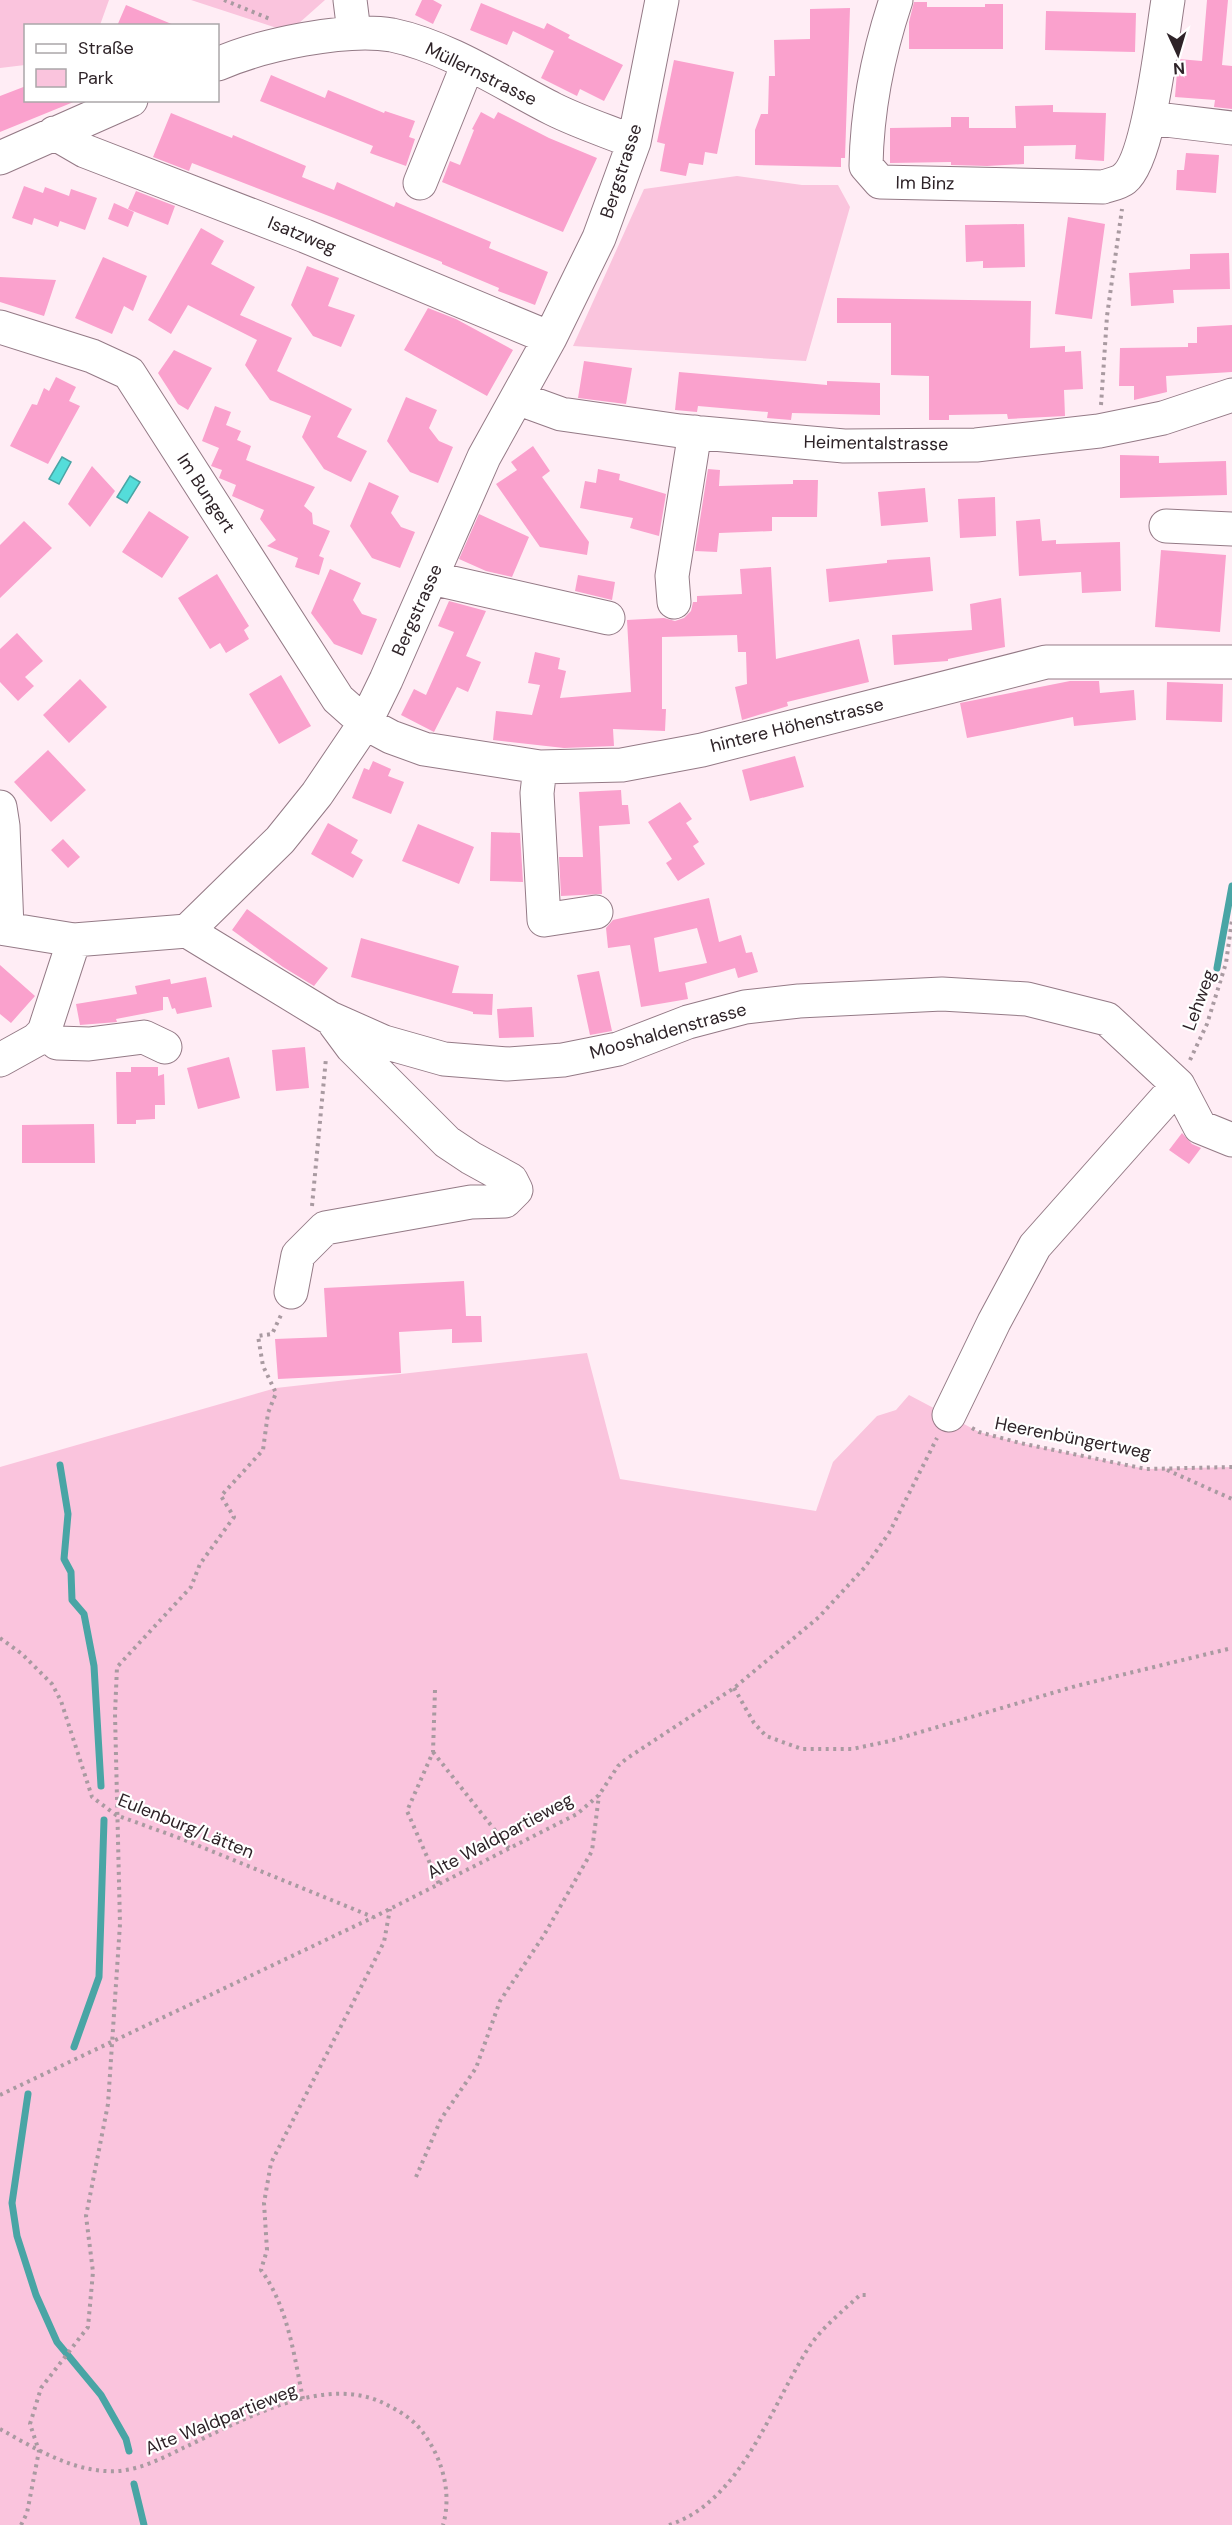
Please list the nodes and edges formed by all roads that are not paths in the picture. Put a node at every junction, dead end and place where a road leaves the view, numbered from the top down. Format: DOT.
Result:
graph roads {
  1 [pos="350,0"];
  2 [pos="662,0"];
  3 [pos="896,0"];
  4 [pos="1168,0"];
  5 [pos="354,32"];
  6 [pos="219,64"];
  7 [pos="468,64"];
  8 [pos="126,102"];
  9 [pos="1149,118"];
  10 [pos="1232,128"];
  11 [pos="54,133"];
  12 [pos="634,142"];
  13 [pos="0,158"];
  14 [pos="420,183"];
  15 [pos="0,327"];
  16 [pos="550,338"];
  17 [pos="1232,394"];
  18 [pos="517,398"];
  19 [pos="695,432"];
  20 [pos="1166,526"];
  21 [pos="1232,529"];
  22 [pos="431,578"];
  23 [pos="674,602"];
  24 [pos="608,618"];
  25 [pos="1232,662"];
  26 [pos="365,723"];
  27 [pos="540,767"];
  28 [pos="0,807"];
  29 [pos="596,912"];
  30 [pos="4,928"];
  31 [pos="186,931"];
  32 [pos="74,940"];
  33 [pos="330,1018"];
  34 [pos="44,1032"];
  35 [pos="165,1047"];
  36 [pos="0,1060"];
  37 [pos="1178,1085"];
  38 [pos="1232,1140"];
  39 [pos="291,1292"];
  40 [pos="949,1415"];
  1 -- 5 [label="street"];
  2 -- 12 [label="street, Bergstrasse"];
  3 -- 9 [label="street, Im Binz"];
  4 -- 9 [label="street"];
  5 -- 6 [label="street, Müllernstrasse"];
  5 -- 7 [label="street, Müllernstrasse"];
  7 -- 12 [label="street, Müllernstrasse"];
  7 -- 14 [label="street"];
  8 -- 11 [label="street"];
  9 -- 10 [label="street"];
  11 -- 13 [label="street"];
  11 -- 16 [label="street, Isatzweg"];
  12 -- 16 [label="street, Bergstrasse"];
  15 -- 26 [label="street, Im Bungert"];
  16 -- 18 [label="street, Bergstrasse"];
  17 -- 19 [label="street, Heimentalstrasse"];
  18 -- 19 [label="street, Heimentalstrasse"];
  18 -- 22 [label="street, Bergstrasse"];
  19 -- 23 [label="street"];
  20 -- 21 [label="street"];
  22 -- 24 [label="street"];
  22 -- 26 [label="street, Bergstrasse"];
  25 -- 27 [label="street, hintere Höhenstrasse"];
  26 -- 27 [label="street, hintere Höhenstrasse"];
  26 -- 31 [label="street, Bergstrasse"];
  27 -- 29 [label="street"];
  28 -- 30 [label="street"];
  30 -- 32 [label="street"];
  31 -- 32 [label="street"];
  31 -- 33 [label="street, Mooshaldenstrasse"];
  32 -- 34 [label="street"];
  33 -- 37 [label="street, Mooshaldenstrasse"];
  33 -- 39 [label="street"];
  34 -- 35 [label="street"];
  34 -- 36 [label="street"];
  37 -- 38 [label="street, Mooshaldenstrasse"];
  37 -- 40 [label="street"];
}
